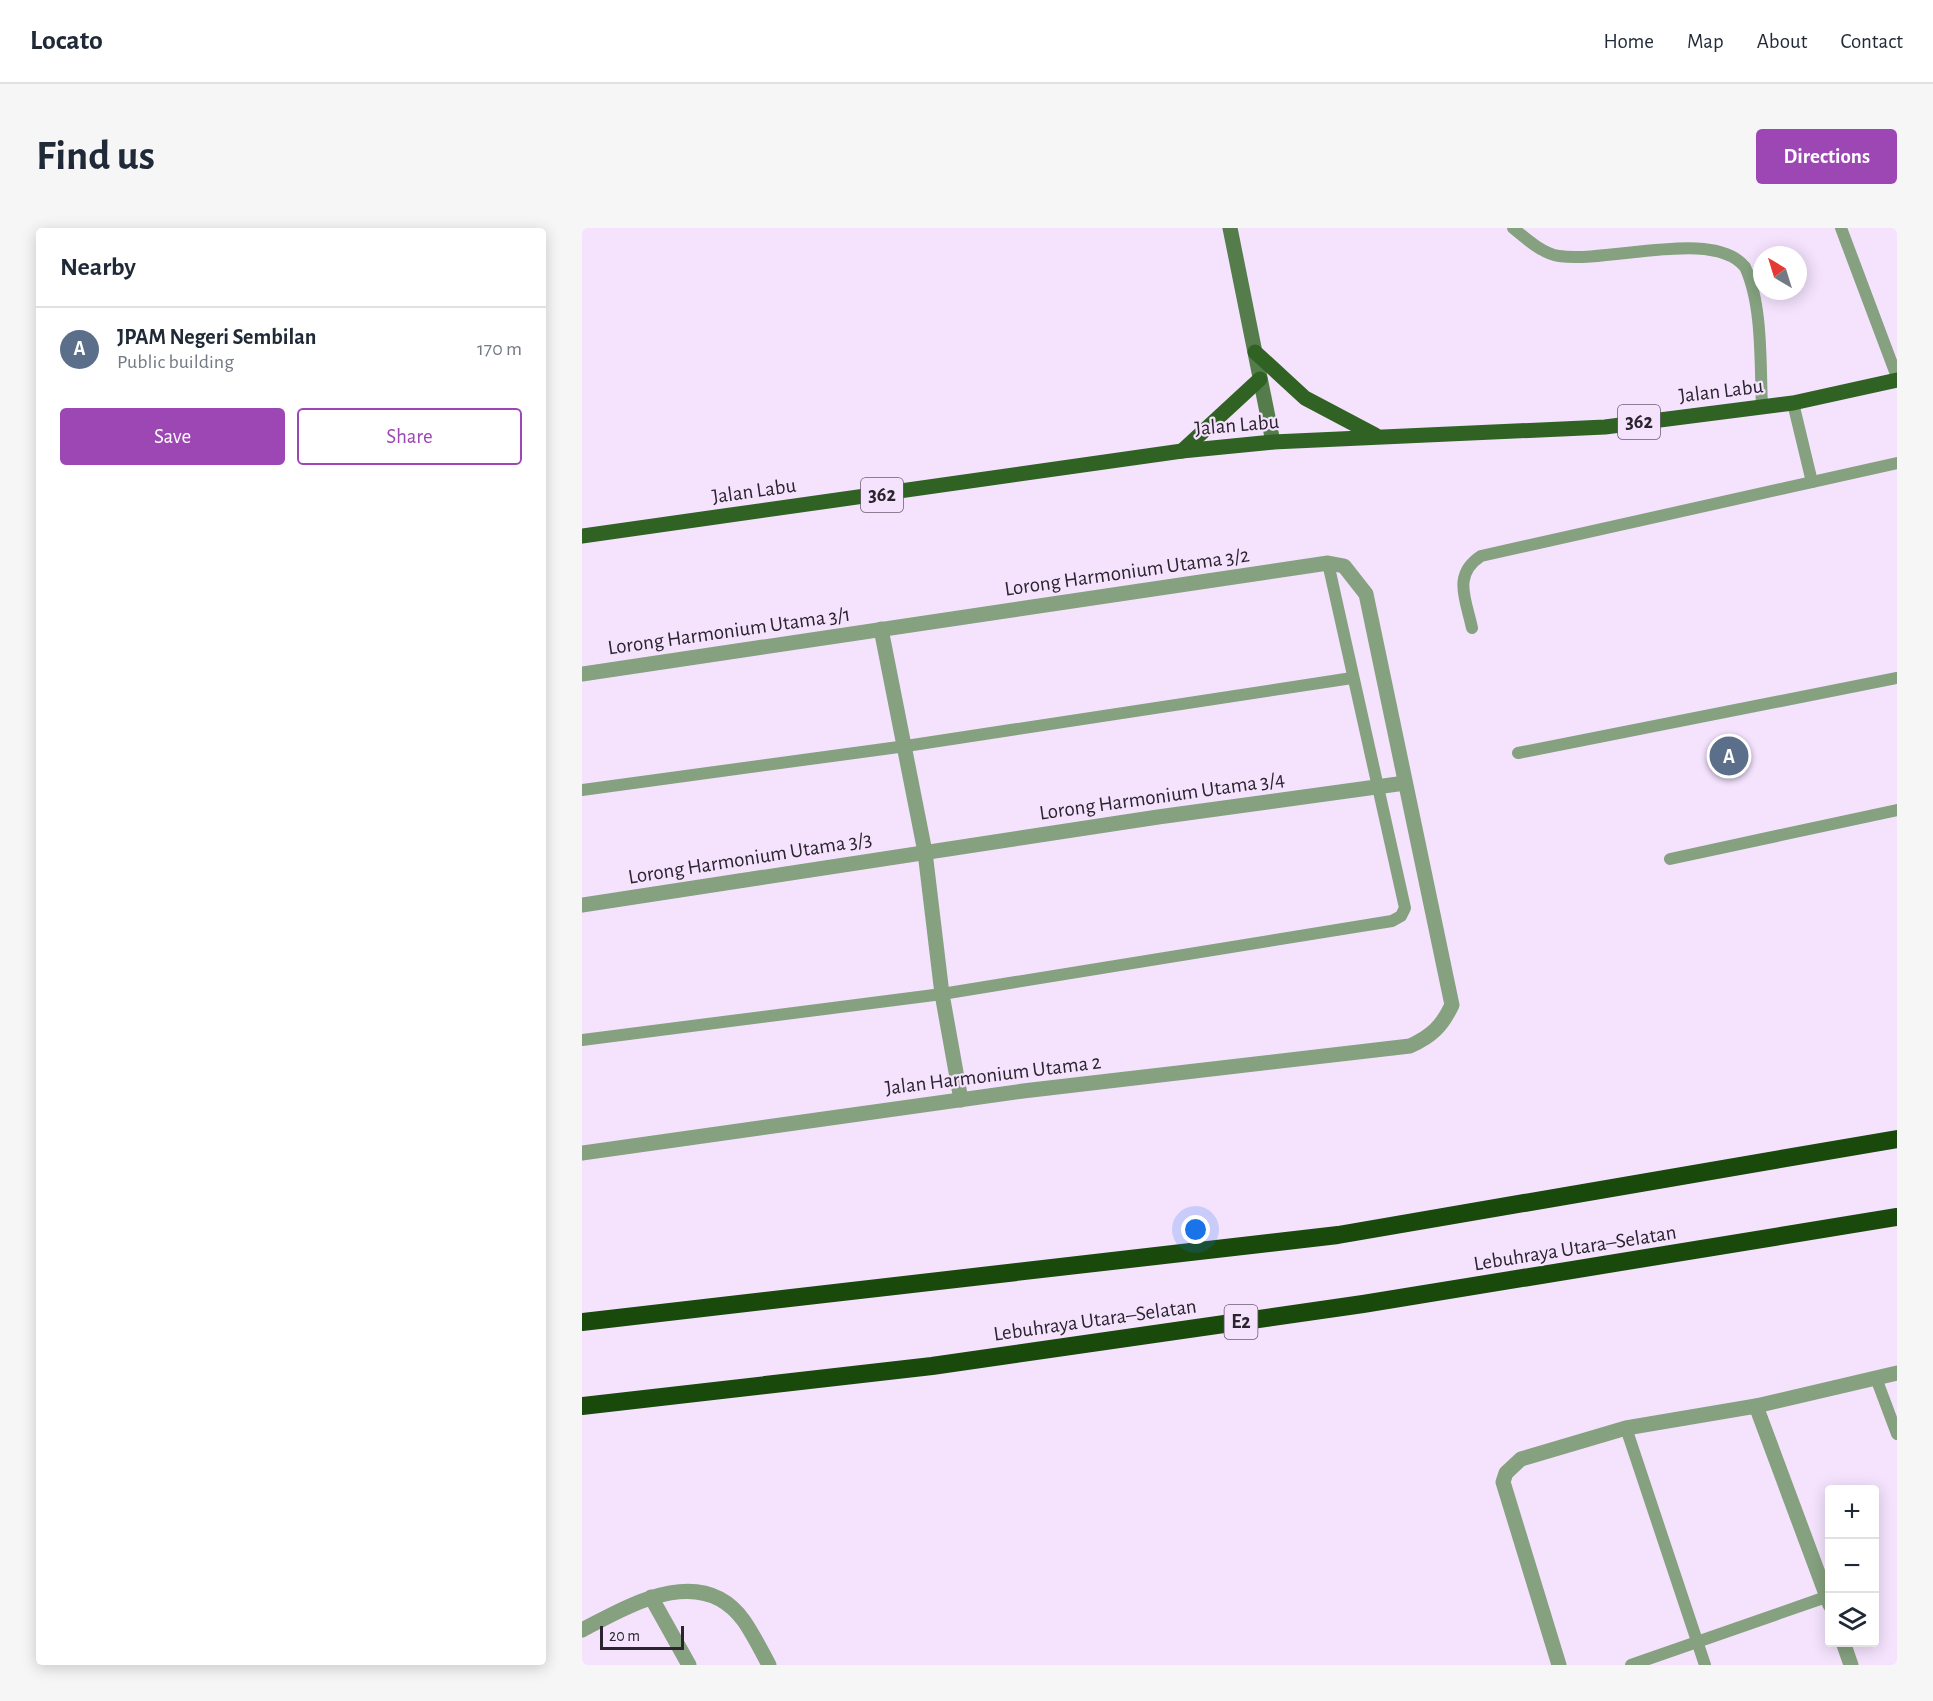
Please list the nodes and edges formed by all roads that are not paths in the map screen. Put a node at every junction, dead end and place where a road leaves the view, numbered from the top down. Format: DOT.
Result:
graph roads {
  1 [pos="1230,228"];
  2 [pos="1513,228"];
  3 [pos="1533,228"];
  4 [pos="1841,228"];
  5 [pos="1530,241"];
  6 [pos="1255,352"];
  7 [pos="1260,379"];
  8 [pos="1897,379"];
  9 [pos="1793,403"];
  10 [pos="1762,407"];
  11 [pos="1379,437"];
  12 [pos="1273,441"];
  13 [pos="1182,451"];
  14 [pos="1897,463"];
  15 [pos="1812,482"];
  16 [pos="582,536"];
  17 [pos="1328,563"];
  18 [pos="1472,628"];
  19 [pos="881,630"];
  20 [pos="582,674"];
  21 [pos="1352,678"];
  22 [pos="1897,678"];
  23 [pos="906,746"];
  24 [pos="1518,753"];
  25 [pos="1406,783"];
  26 [pos="1380,787"];
  27 [pos="582,790"];
  28 [pos="1897,810"];
  29 [pos="925,852"];
  30 [pos="1670,859"];
  31 [pos="582,905"];
  32 [pos="942,994"];
  33 [pos="582,1041"];
  34 [pos="961,1100"];
  35 [pos="1897,1139"];
  36 [pos="582,1153"];
  37 [pos="1897,1217"];
  38 [pos="582,1322"];
  39 [pos="1897,1373"];
  40 [pos="1876,1378"];
  41 [pos="582,1406"];
  42 [pos="1756,1406"];
  43 [pos="1626,1428"];
  44 [pos="1897,1434"];
  45 [pos="1825,1593"];
  46 [pos="651,1597"];
  47 [pos="1825,1602"];
  48 [pos="582,1630"];
  49 [pos="1698,1642"];
  50 [pos="1845,1647"];
  51 [pos="689,1665"];
  52 [pos="769,1665"];
  53 [pos="1559,1665"];
  54 [pos="1630,1665"];
  55 [pos="1705,1665"];
  56 [pos="1851,1665"];
  1 -- 6 [label="main road"];
  2 -- 5 [label="lane"];
  3 -- 5 [label="lane"];
  4 -- 8 [label="lane"];
  5 -- 10 [label="lane"];
  6 -- 7 [label="main road"];
  6 -- 11 [label="main road"];
  7 -- 12 [label="main road"];
  7 -- 13 [label="main road"];
  8 -- 9 [label="main road, Jalan Labu / 362"];
  9 -- 10 [label="main road, Jalan Labu / 362"];
  9 -- 15 [label="lane"];
  10 -- 11 [label="main road, Jalan Labu / 362"];
  11 -- 12 [label="main road, Jalan Labu / 362"];
  12 -- 13 [label="main road, Jalan Labu / 362"];
  13 -- 16 [label="main road, Jalan Labu / 362"];
  14 -- 15 [label="lane"];
  15 -- 18 [label="lane"];
  17 -- 19 [label="street, Lorong Harmonium Utama 3/2"];
  17 -- 21 [label="lane"];
  17 -- 25 [label="street"];
  19 -- 20 [label="street, Lorong Harmonium Utama 3/1"];
  19 -- 23 [label="street"];
  21 -- 23 [label="lane"];
  21 -- 26 [label="lane"];
  22 -- 24 [label="lane"];
  23 -- 27 [label="lane"];
  23 -- 29 [label="street"];
  25 -- 26 [label="street, Lorong Harmonium Utama 3/4"];
  25 -- 34 [label="street, Jalan Harmonium Utama 2"];
  26 -- 29 [label="street, Lorong Harmonium Utama 3/4"];
  26 -- 32 [label="lane"];
  28 -- 30 [label="lane"];
  29 -- 31 [label="street, Lorong Harmonium Utama 3/3"];
  29 -- 32 [label="street"];
  32 -- 33 [label="lane"];
  32 -- 34 [label="street"];
  34 -- 36 [label="street, Jalan Harmonium Utama 2"];
  35 -- 38 [label="highway"];
  37 -- 41 [label="highway, Lebuhraya Utara–Selatan / E2"];
  39 -- 40 [label="street"];
  40 -- 42 [label="street"];
  40 -- 44 [label="lane"];
  42 -- 43 [label="street"];
  42 -- 45 [label="street"];
  43 -- 49 [label="lane"];
  43 -- 53 [label="street"];
  46 -- 48 [label="street"];
  46 -- 51 [label="street"];
  46 -- 52 [label="street"];
  47 -- 49 [label="lane"];
  49 -- 54 [label="lane"];
  49 -- 55 [label="lane"];
  50 -- 56 [label="street"];
}
